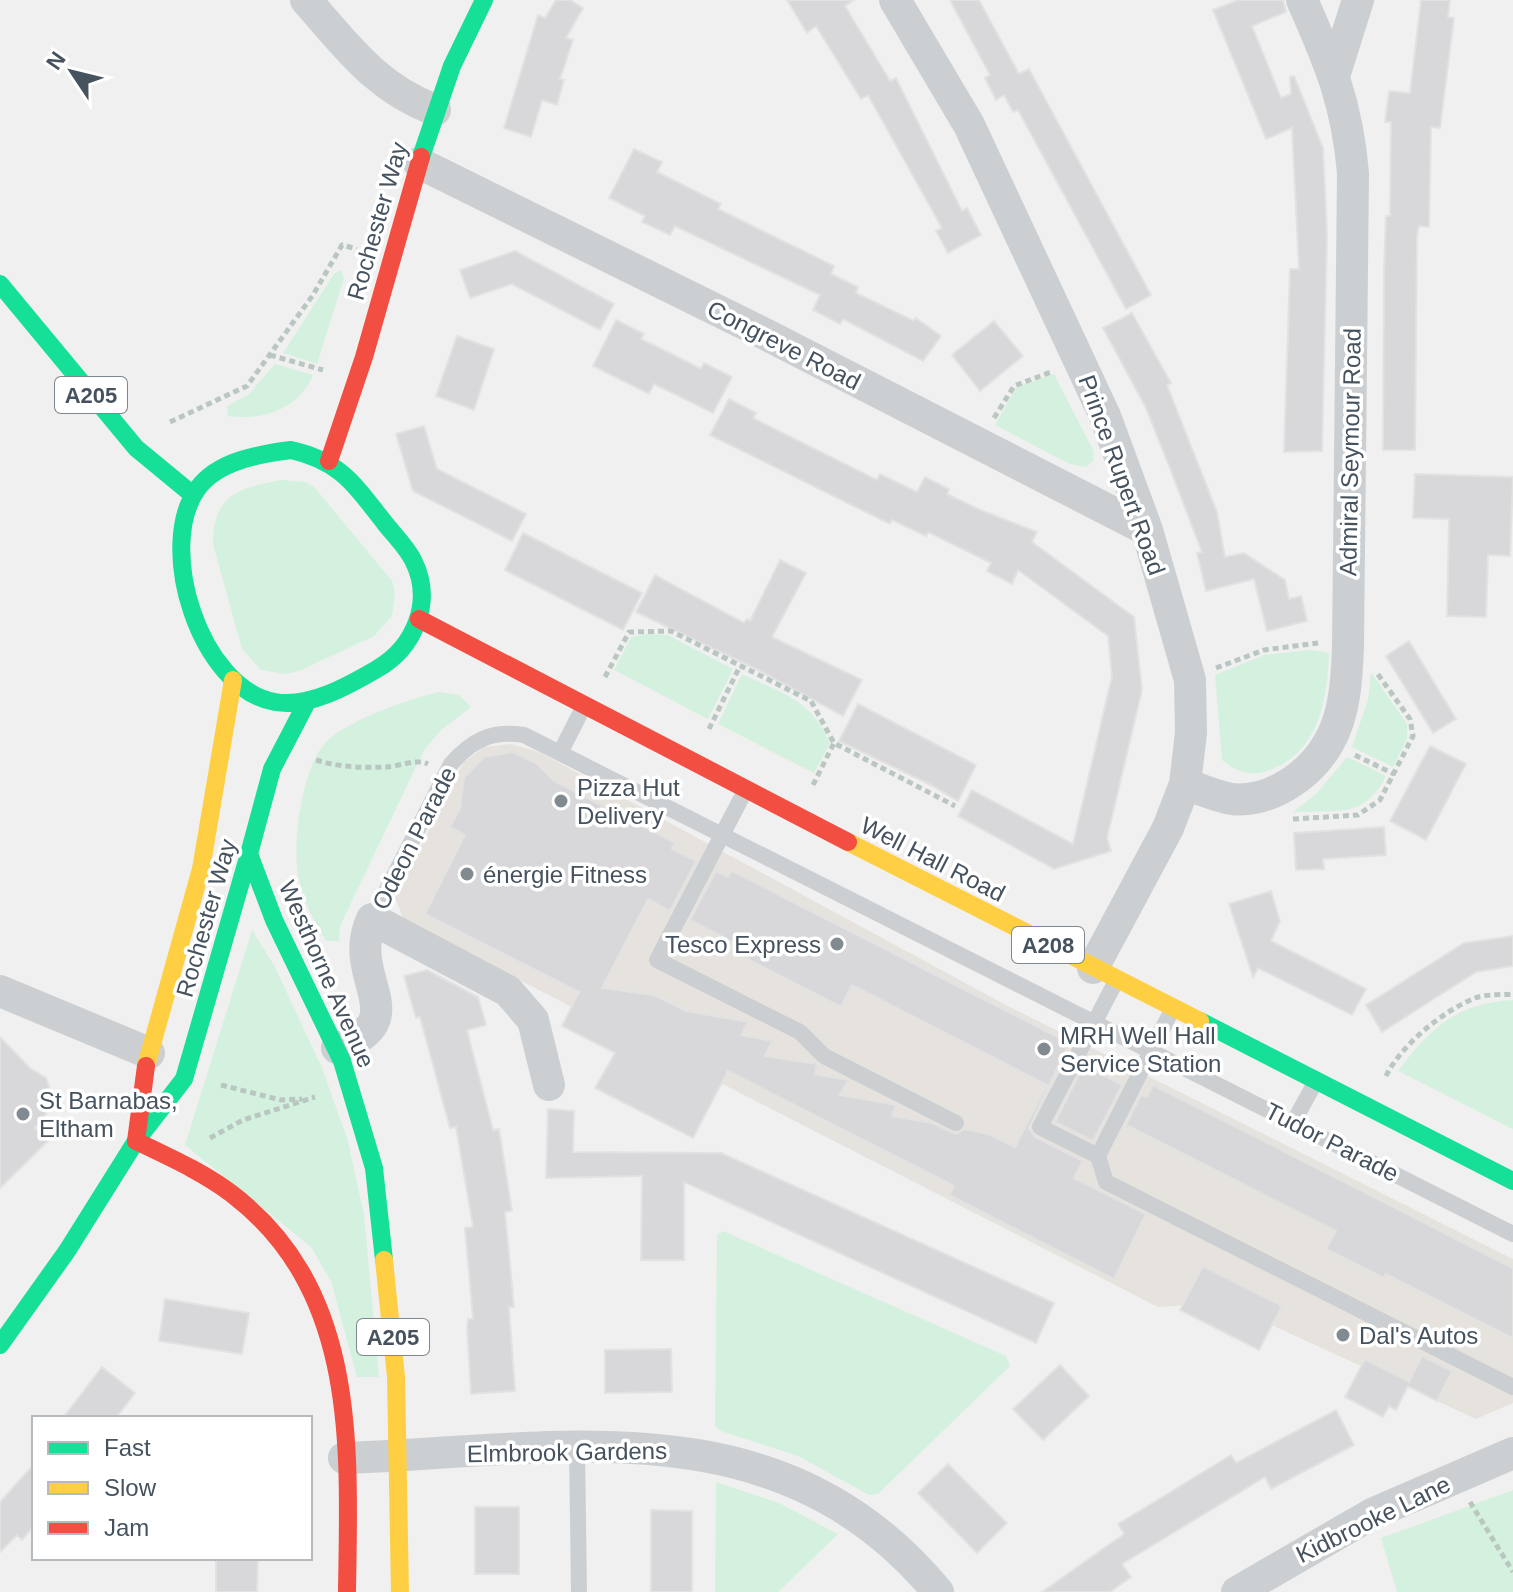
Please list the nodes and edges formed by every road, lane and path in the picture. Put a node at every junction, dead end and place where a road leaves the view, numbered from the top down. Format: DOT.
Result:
graph roads {
  1 [pos="306,0"];
  2 [pos="484,0"];
  3 [pos="895,0"];
  4 [pos="1302,0"];
  5 [pos="1358,0"];
  6 [pos="1335,73"];
  7 [pos="435,110"];
  8 [pos="419,163"];
  9 [pos="391,258"];
  10 [pos="5,301"];
  11 [pos="270,355"];
  12 [pos="1080,363"];
  13 [pos="326,371"];
  14 [pos="170,422"];
  15 [pos="980,444"];
  16 [pos="329,461"];
  17 [pos="193,495"];
  18 [pos="1147,530"];
  19 [pos="419,619"];
  20 [pos="1348,655"];
  21 [pos="740,666"];
  22 [pos="605,677"];
  23 [pos="233,680"];
  24 [pos="1190,680"];
  25 [pos="308,700"];
  26 [pos="584,707"];
  27 [pos="709,730"];
  28 [pos="1329,742"];
  29 [pos="834,743"];
  30 [pos="560,753"];
  31 [pos="310,758"];
  32 [pos="436,768"];
  33 [pos="1394,774"];
  34 [pos="1185,784"];
  35 [pos="813,785"];
  36 [pos="1280,789"];
  37 [pos="746,790"];
  38 [pos="955,806"];
  39 [pos="723,836"];
  40 [pos="249,854"];
  41 [pos="372,919"];
  42 [pos="887,919"];
  43 [pos="1105,974"];
  44 [pos="0,991"];
  45 [pos="1513,994"];
  46 [pos="1173,1008"];
  47 [pos="1094,1024"];
  48 [pos="337,1048"];
  49 [pos="1150,1052"];
  50 [pos="149,1053"];
  51 [pos="186,1074"];
  52 [pos="1386,1076"];
  53 [pos="1316,1081"];
  54 [pos="549,1085"];
  55 [pos="1294,1121"];
  56 [pos="956,1123"];
  57 [pos="136,1141"];
  58 [pos="205,1141"];
  59 [pos="1098,1156"];
  60 [pos="1513,1181"];
  61 [pos="1513,1234"];
  62 [pos="0,1345"];
  63 [pos="1513,1387"];
  64 [pos="577,1447"];
  65 [pos="1513,1453"];
  66 [pos="400,1456"];
  67 [pos="344,1458"];
  68 [pos="1458,1476"];
  69 [pos="1513,1572"];
  70 [pos="347,1592"];
  71 [pos="400,1592"];
  72 [pos="579,1592"];
  73 [pos="938,1592"];
  74 [pos="1237,1592"];
  1 -- 7 [label="street"];
  2 -- 7 [label="main road, Rochester Way"];
  3 -- 12 [label="street, Prince Rupert Road"];
  4 -- 6 [label="street, Admiral Seymour Road"];
  5 -- 6 [label="street"];
  6 -- 20 [label="street, Admiral Seymour Road"];
  7 -- 8 [label="main road, Rochester Way"];
  8 -- 9 [label="main road, Rochester Way"];
  8 -- 15 [label="street, Congreve Road"];
  9 -- 11 [label="path"];
  9 -- 16 [label="main road, Rochester Way"];
  10 -- 17 [label="main road, A205"];
  11 -- 13 [label="path"];
  11 -- 14 [label="path"];
  12 -- 15 [label="path"];
  12 -- 18 [label="street, Prince Rupert Road"];
  15 -- 18 [label="street, Congreve Road"];
  16 -- 17 [label="main road"];
  16 -- 19 [label="main road"];
  17 -- 23 [label="main road"];
  18 -- 24 [label="street, Prince Rupert Road"];
  19 -- 25 [label="main road"];
  19 -- 26 [label="main road, Well Hall Road / A208"];
  20 -- 24 [label="path"];
  20 -- 28 [label="street, Admiral Seymour Road"];
  20 -- 33 [label="path"];
  21 -- 22 [label="path"];
  21 -- 27 [label="path"];
  21 -- 29 [label="path"];
  23 -- 25 [label="main road"];
  23 -- 50 [label="main road, Rochester Way"];
  24 -- 34 [label="street, Prince Rupert Road"];
  25 -- 40 [label="main road, Rochester Way"];
  26 -- 30 [label="lane"];
  26 -- 37 [label="main road, Well Hall Road / A208"];
  28 -- 33 [label="path"];
  28 -- 36 [label="street, Admiral Seymour Road"];
  29 -- 35 [label="path"];
  29 -- 38 [label="path"];
  30 -- 39 [label="lane, Odeon Parade"];
  30 -- 41 [label="lane, Odeon Parade"];
  31 -- 32 [label="path"];
  33 -- 36 [label="path"];
  34 -- 36 [label="street, Admiral Seymour Road"];
  34 -- 43 [label="street, Prince Rupert Road"];
  37 -- 39 [label="lane"];
  37 -- 43 [label="main road, Well Hall Road / A208"];
  39 -- 42 [label="lane, Odeon Parade"];
  39 -- 56 [label="lane"];
  40 -- 48 [label="main road, Westhorne Avenue / A205"];
  40 -- 51 [label="main road, Rochester Way"];
  41 -- 48 [label="street, Odeon Parade"];
  41 -- 54 [label="street"];
  42 -- 47 [label="lane, Tudor Parade"];
  43 -- 46 [label="main road, Well Hall Road / A208"];
  43 -- 47 [label="lane"];
  44 -- 50 [label="street"];
  45 -- 52 [label="path"];
  46 -- 49 [label="lane"];
  46 -- 53 [label="main road, Well Hall Road / A208"];
  47 -- 49 [label="lane, Tudor Parade"];
  47 -- 59 [label="lane"];
  48 -- 66 [label="main road, Westhorne Avenue / A205"];
  49 -- 55 [label="lane, Tudor Parade"];
  49 -- 59 [label="lane"];
  50 -- 57 [label="main road, Rochester Way"];
  51 -- 57 [label="main road, Rochester Way"];
  51 -- 58 [label="path"];
  53 -- 55 [label="lane"];
  53 -- 60 [label="main road, Well Hall Road / A208"];
  55 -- 61 [label="lane, Tudor Parade"];
  57 -- 62 [label="main road, Rochester Way"];
  57 -- 67 [label="main road, A205"];
  59 -- 63 [label="lane"];
  64 -- 66 [label="street, Elmbrook Gardens"];
  64 -- 72 [label="lane"];
  64 -- 73 [label="street, Elmbrook Gardens"];
  65 -- 68 [label="street, Kidbrooke Lane"];
  66 -- 67 [label="street, Elmbrook Gardens"];
  66 -- 71 [label="main road, Westhorne Avenue / A205"];
  67 -- 70 [label="main road, A205"];
  68 -- 69 [label="path"];
  68 -- 74 [label="street, Kidbrooke Lane"];
}
